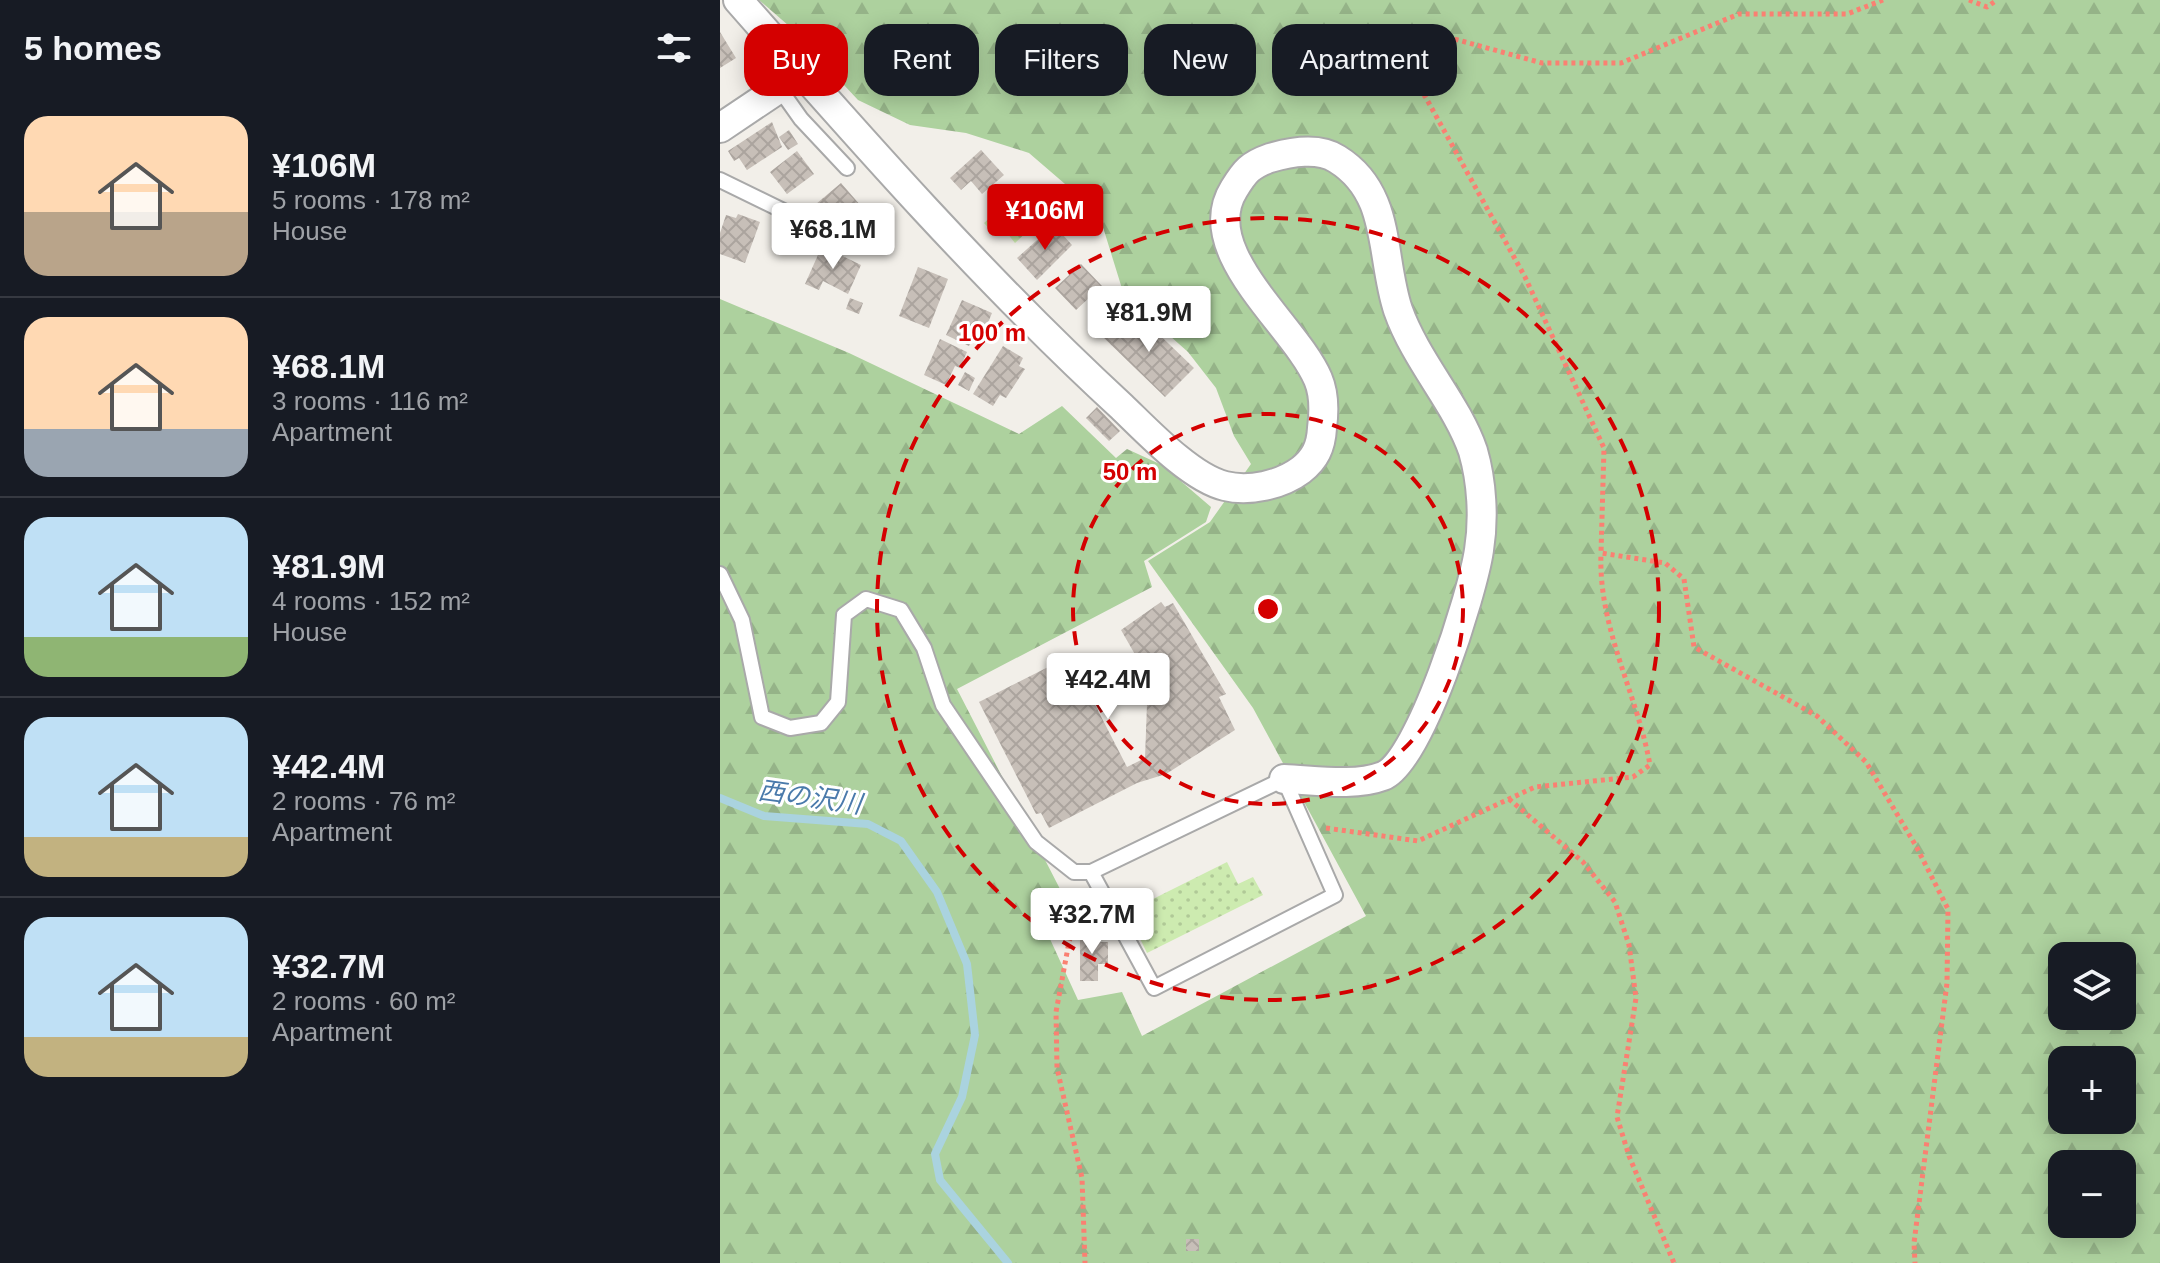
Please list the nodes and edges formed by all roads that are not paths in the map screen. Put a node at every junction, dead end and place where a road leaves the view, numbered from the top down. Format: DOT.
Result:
graph roads {
  1 [pos="738,0"];
  2 [pos="754,24"];
  3 [pos="768,96"];
  4 [pos="795,96"];
  5 [pos="806,96"];
  6 [pos="720,128"];
  7 [pos="847,168"];
  8 [pos="720,180"];
  9 [pos="851,244"];
  10 [pos="720,574"];
  11 [pos="1284,779"];
  12 [pos="1091,872"];
  1 -- 2 [label="street"];
  3 -- 6 [label="street"];
  4 -- 7 [label="lane"];
  5 -- 11 [label="street"];
  8 -- 9 [label="lane"];
  10 -- 12 [label="lane"];
  11 -- 12 [label="lane"];
  11 -- 12 [label="lane"];
}
